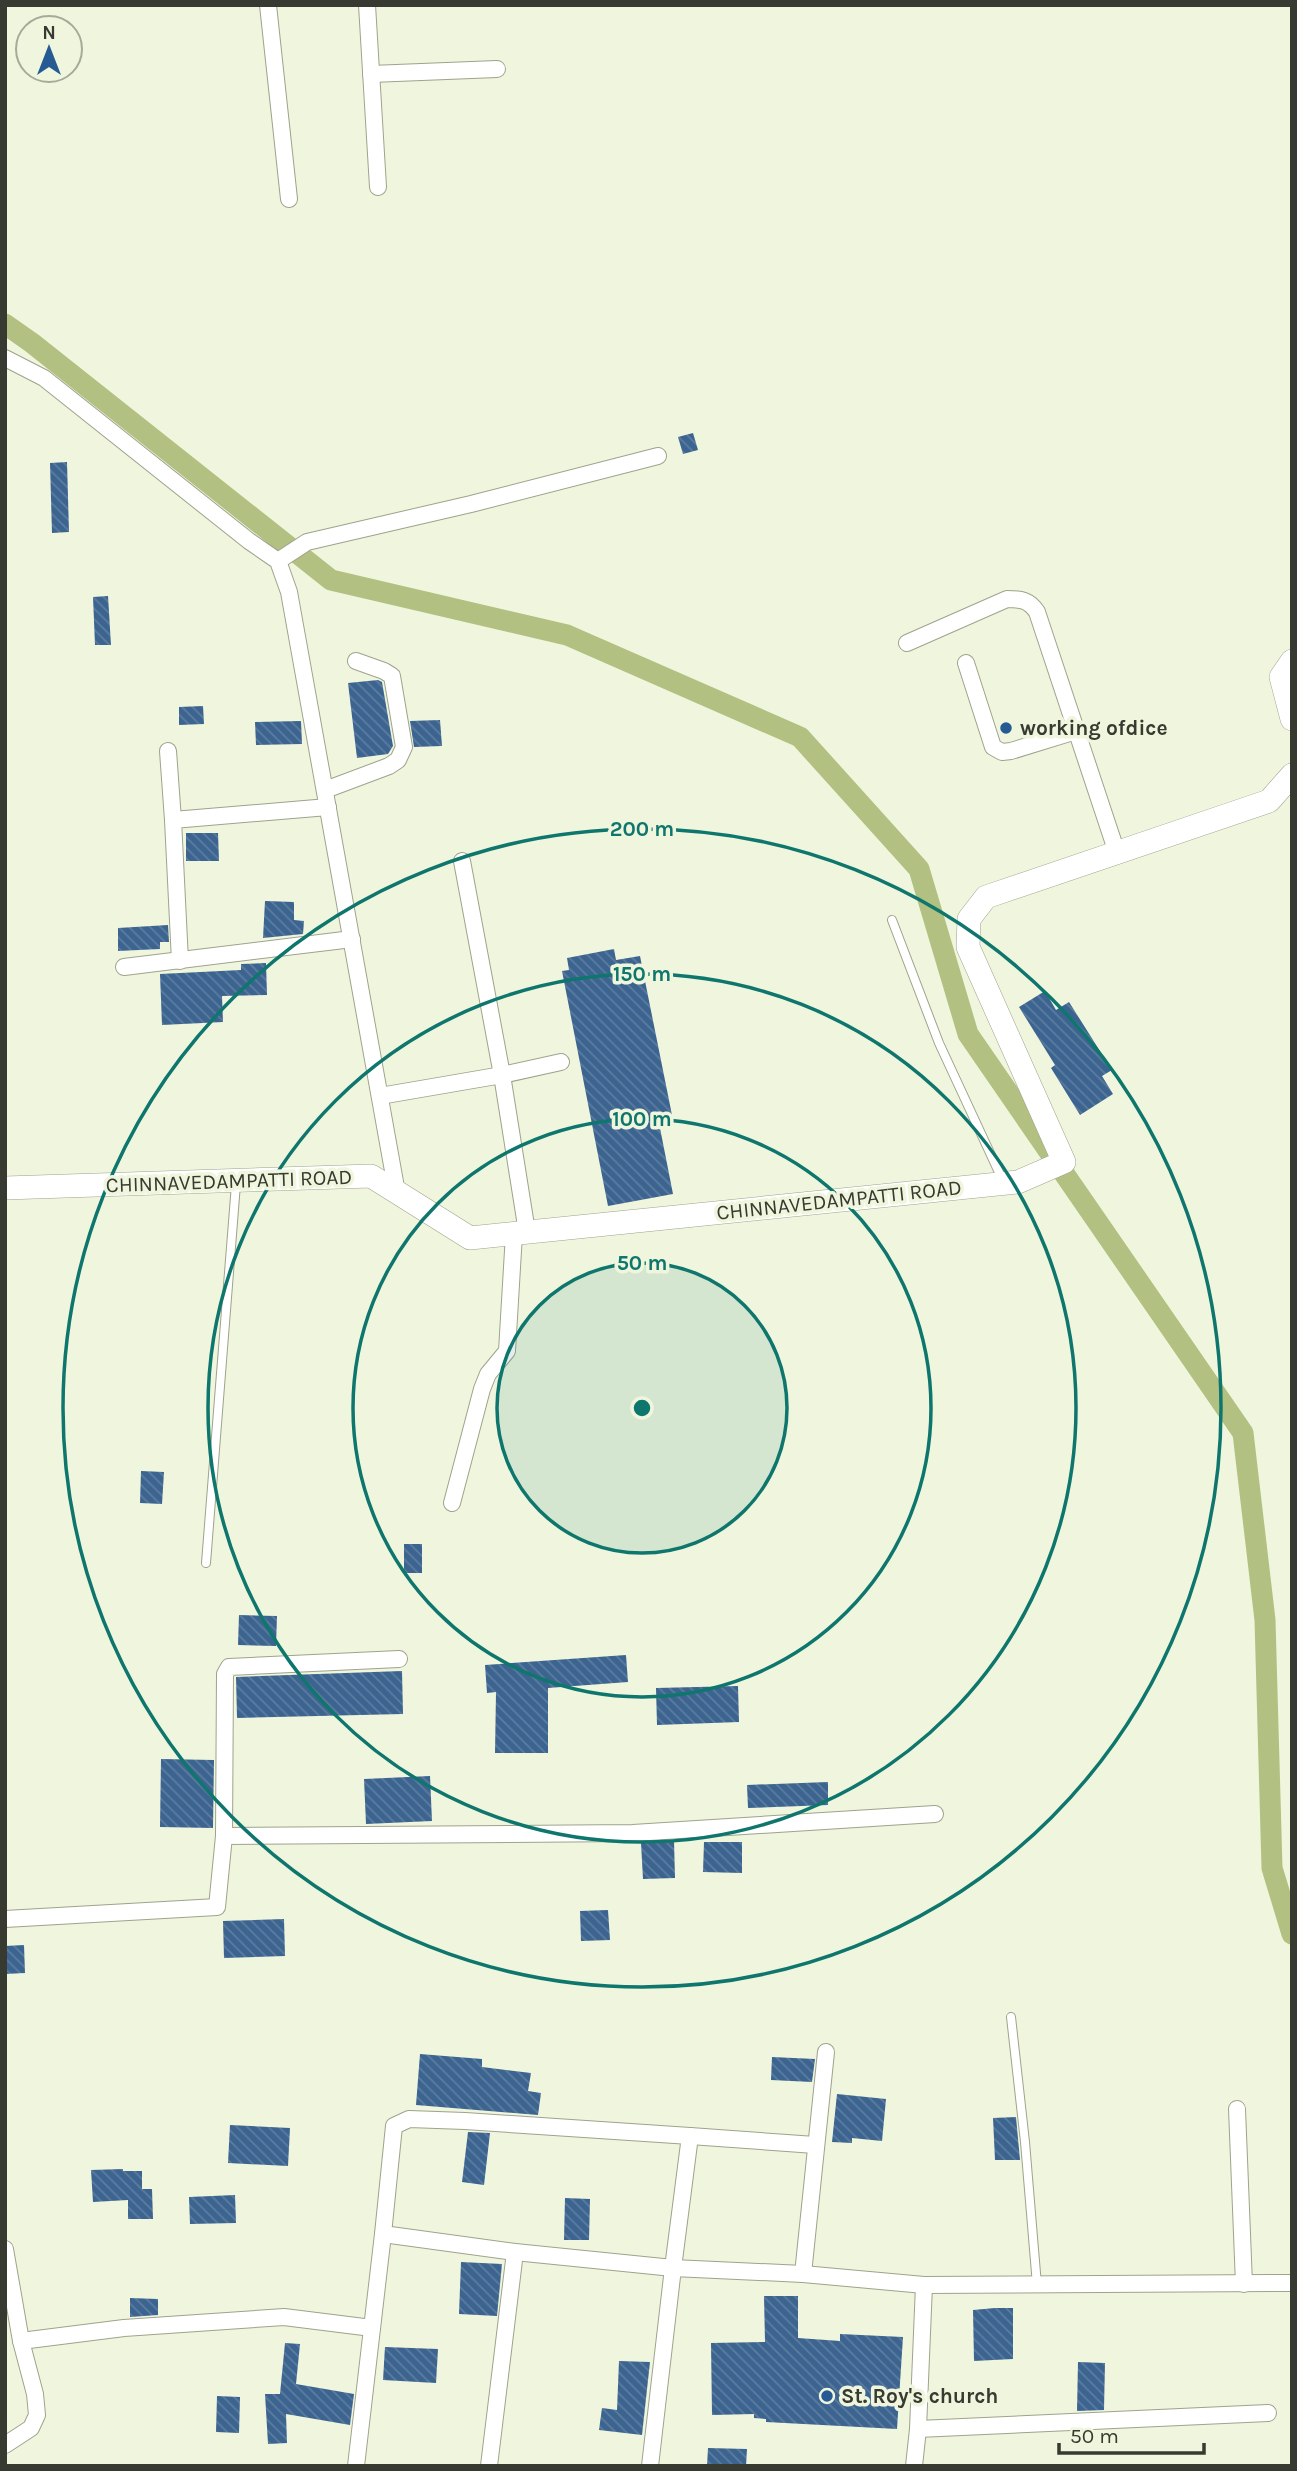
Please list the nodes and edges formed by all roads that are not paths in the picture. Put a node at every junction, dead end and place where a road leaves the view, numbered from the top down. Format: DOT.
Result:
graph roads {
  1 [pos="268,5"];
  2 [pos="367,5"];
  3 [pos="497,69"];
  4 [pos="371,75"];
  5 [pos="378,187"];
  6 [pos="289,199"];
  7 [pos="5,358"];
  8 [pos="658,456"];
  9 [pos="279,560"];
  10 [pos="907,643"];
  11 [pos="356,661"];
  12 [pos="1292,662"];
  13 [pos="966,663"];
  14 [pos="1292,719"];
  15 [pos="1076,731"];
  16 [pos="168,751"];
  17 [pos="1292,775"];
  18 [pos="325,790"];
  19 [pos="328,807"];
  20 [pos="173,821"];
  21 [pos="1117,853"];
  22 [pos="462,861"];
  23 [pos="892,920"];
  24 [pos="352,939"];
  25 [pos="180,961"];
  26 [pos="124,967"];
  27 [pos="561,1062"];
  28 [pos="502,1075"];
  29 [pos="380,1096"];
  30 [pos="236,1181"];
  31 [pos="1011,1182"];
  32 [pos="5,1188"];
  33 [pos="397,1192"];
  34 [pos="521,1233"];
  35 [pos="452,1503"];
  36 [pos="206,1563"];
  37 [pos="399,1659"];
  38 [pos="935,1814"];
  39 [pos="224,1836"];
  40 [pos="5,1919"];
  41 [pos="1011,2017"];
  42 [pos="826,2052"];
  43 [pos="1237,2109"];
  44 [pos="690,2136"];
  45 [pos="815,2145"];
  46 [pos="383,2234"];
  47 [pos="5,2249"];
  48 [pos="515,2252"];
  49 [pos="673,2268"];
  50 [pos="803,2274"];
  51 [pos="1292,2283"];
  52 [pos="1244,2284"];
  53 [pos="924,2285"];
  54 [pos="1037,2285"];
  55 [pos="372,2328"];
  56 [pos="21,2341"];
  57 [pos="1268,2413"];
  58 [pos="918,2429"];
  59 [pos="5,2445"];
  60 [pos="356,2466"];
  61 [pos="489,2466"];
  62 [pos="650,2466"];
  63 [pos="915,2466"];
  1 -- 6 [label="street"];
  2 -- 4 [label="street"];
  3 -- 4 [label="street"];
  4 -- 5 [label="street"];
  7 -- 9 [label="street"];
  8 -- 9 [label="street"];
  9 -- 18 [label="street"];
  10 -- 15 [label="street"];
  11 -- 18 [label="street"];
  12 -- 14 [label="street"];
  13 -- 15 [label="street"];
  15 -- 21 [label="street"];
  16 -- 20 [label="street"];
  17 -- 21 [label="street, CHINNAVEDAMPATTI ROAD"];
  18 -- 19 [label="street"];
  19 -- 20 [label="street"];
  19 -- 24 [label="street"];
  20 -- 25 [label="street"];
  21 -- 31 [label="street, CHINNAVEDAMPATTI ROAD"];
  22 -- 28 [label="street"];
  23 -- 31 [label="lane"];
  24 -- 25 [label="street"];
  24 -- 29 [label="street"];
  25 -- 26 [label="street"];
  27 -- 28 [label="street"];
  28 -- 29 [label="street"];
  28 -- 34 [label="street"];
  29 -- 33 [label="street"];
  30 -- 32 [label="street, CHINNAVEDAMPATTI ROAD"];
  30 -- 33 [label="street, CHINNAVEDAMPATTI ROAD"];
  30 -- 36 [label="lane"];
  31 -- 34 [label="street, CHINNAVEDAMPATTI ROAD"];
  33 -- 34 [label="street, CHINNAVEDAMPATTI ROAD"];
  34 -- 35 [label="street"];
  37 -- 39 [label="street"];
  38 -- 39 [label="street"];
  39 -- 40 [label="street"];
  41 -- 54 [label="lane"];
  42 -- 45 [label="street"];
  43 -- 52 [label="street"];
  44 -- 45 [label="street"];
  44 -- 46 [label="street"];
  44 -- 49 [label="street"];
  45 -- 50 [label="street"];
  46 -- 48 [label="street"];
  46 -- 55 [label="street"];
  47 -- 56 [label="street"];
  48 -- 49 [label="street"];
  48 -- 61 [label="street"];
  49 -- 50 [label="street"];
  49 -- 62 [label="street"];
  50 -- 53 [label="street"];
  51 -- 52 [label="street"];
  52 -- 54 [label="street"];
  53 -- 54 [label="street"];
  53 -- 58 [label="street"];
  55 -- 56 [label="street"];
  55 -- 60 [label="street"];
  56 -- 59 [label="street"];
  57 -- 58 [label="street"];
  58 -- 63 [label="street"];
}
